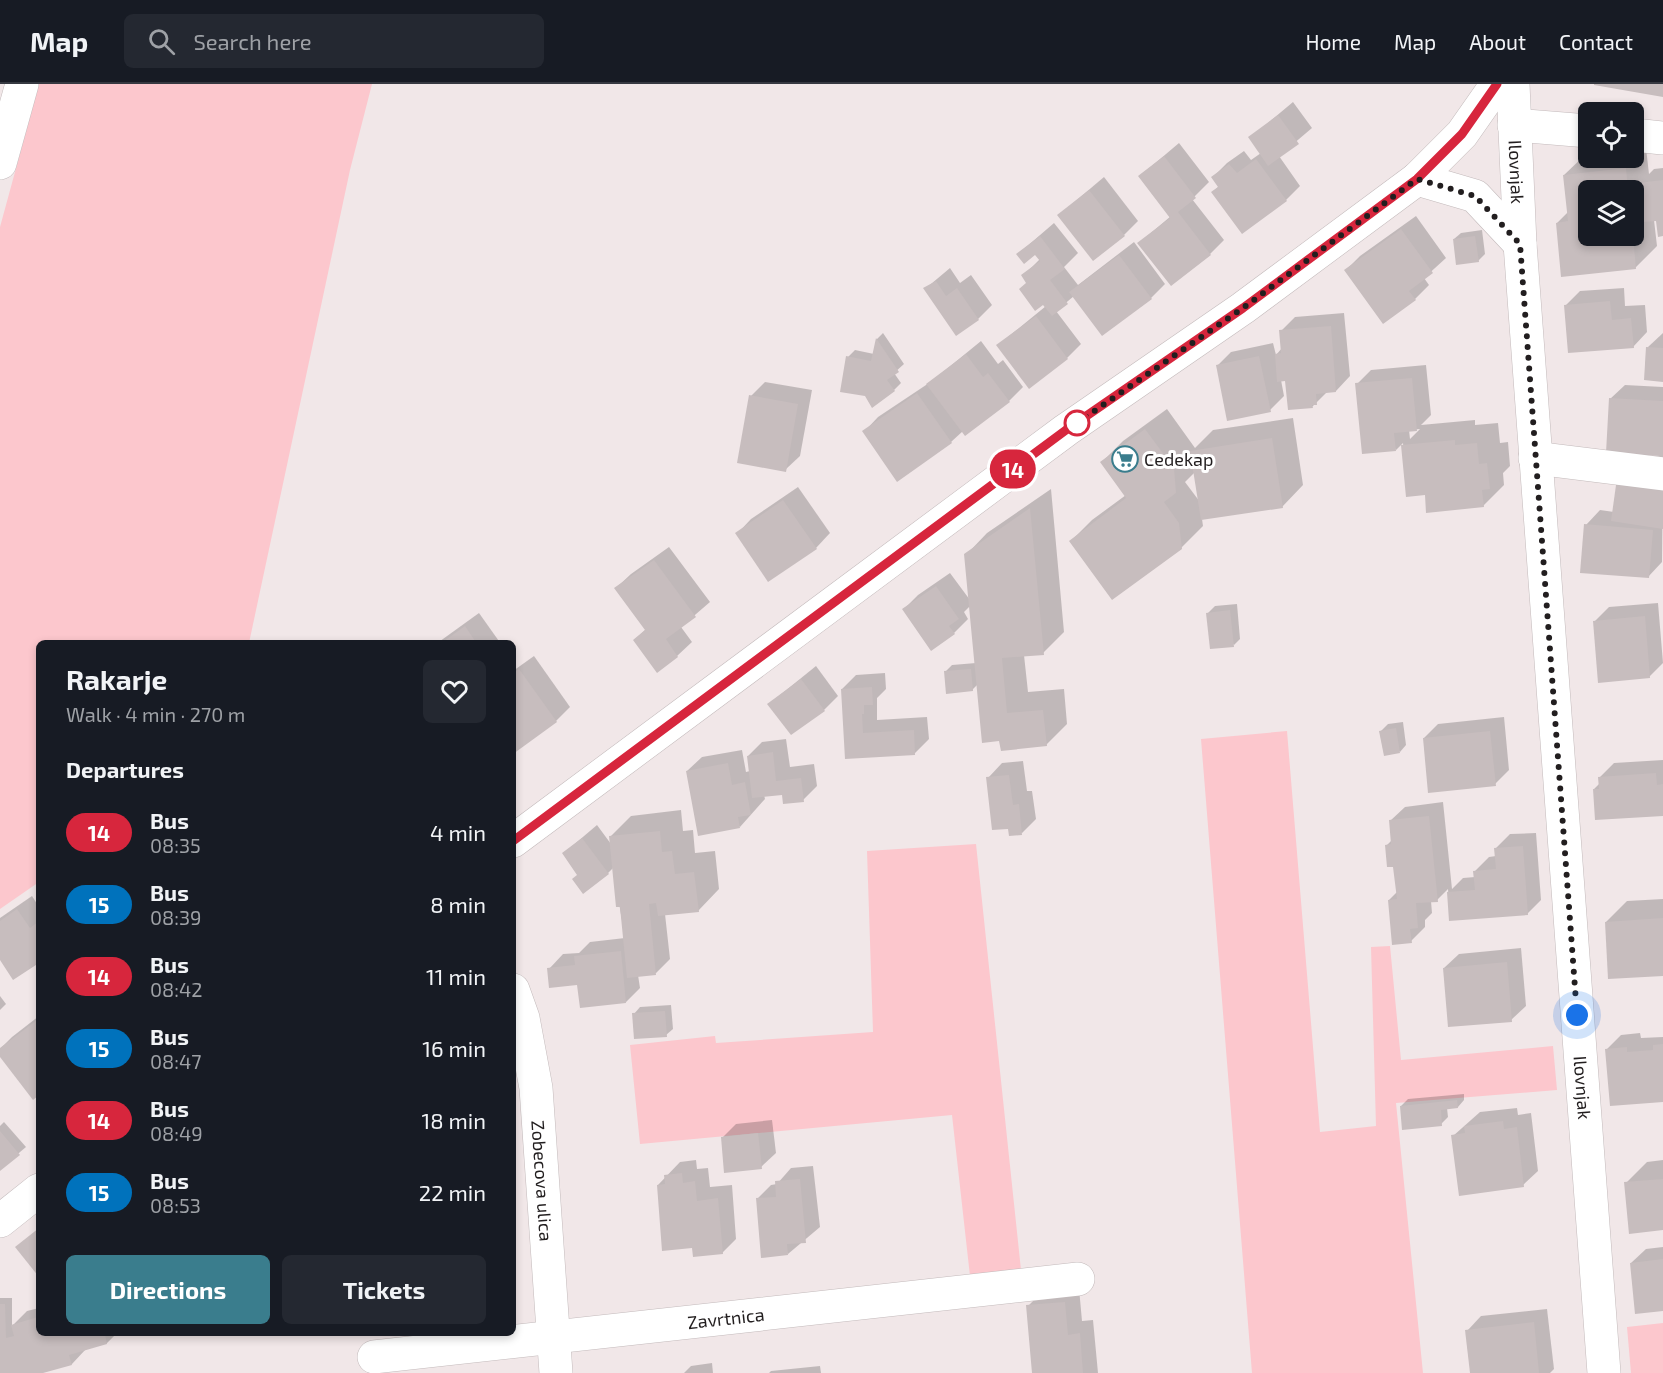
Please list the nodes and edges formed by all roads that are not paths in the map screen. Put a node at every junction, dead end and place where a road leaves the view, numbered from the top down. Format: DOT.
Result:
graph roads {
  1 [pos="22,84"];
  2 [pos="1497,84"];
  3 [pos="1513,84"];
  4 [pos="1514,125"];
  5 [pos="1578,130"];
  6 [pos="1644,136"];
  7 [pos="1663,138"];
  8 [pos="0,163"];
  9 [pos="1417,179"];
  10 [pos="1520,244"];
  11 [pos="1535,458"];
  12 [pos="1663,474"];
  13 [pos="516,839"];
  14 [pos="516,998"];
  15 [pos="36,1192"];
  16 [pos="0,1221"];
  17 [pos="1078,1279"];
  18 [pos="553,1335"];
  19 [pos="374,1356"];
  20 [pos="556,1373"];
  21 [pos="1604,1373"];
  1 -- 8 [label="street"];
  2 -- 9 [label="street"];
  3 -- 4 [label="street, Ilovnjak"];
  4 -- 5 [label="street"];
  4 -- 10 [label="street, Ilovnjak"];
  6 -- 7 [label="street"];
  9 -- 10 [label="street"];
  9 -- 13 [label="street"];
  10 -- 11 [label="street, Ilovnjak"];
  11 -- 12 [label="street"];
  11 -- 21 [label="street, Ilovnjak"];
  14 -- 18 [label="street, Zobecova ulica"];
  15 -- 16 [label="street"];
  17 -- 18 [label="street, Zavrtnica"];
  18 -- 19 [label="street, Zavrtnica"];
  18 -- 20 [label="street, Zobecova ulica"];
}
